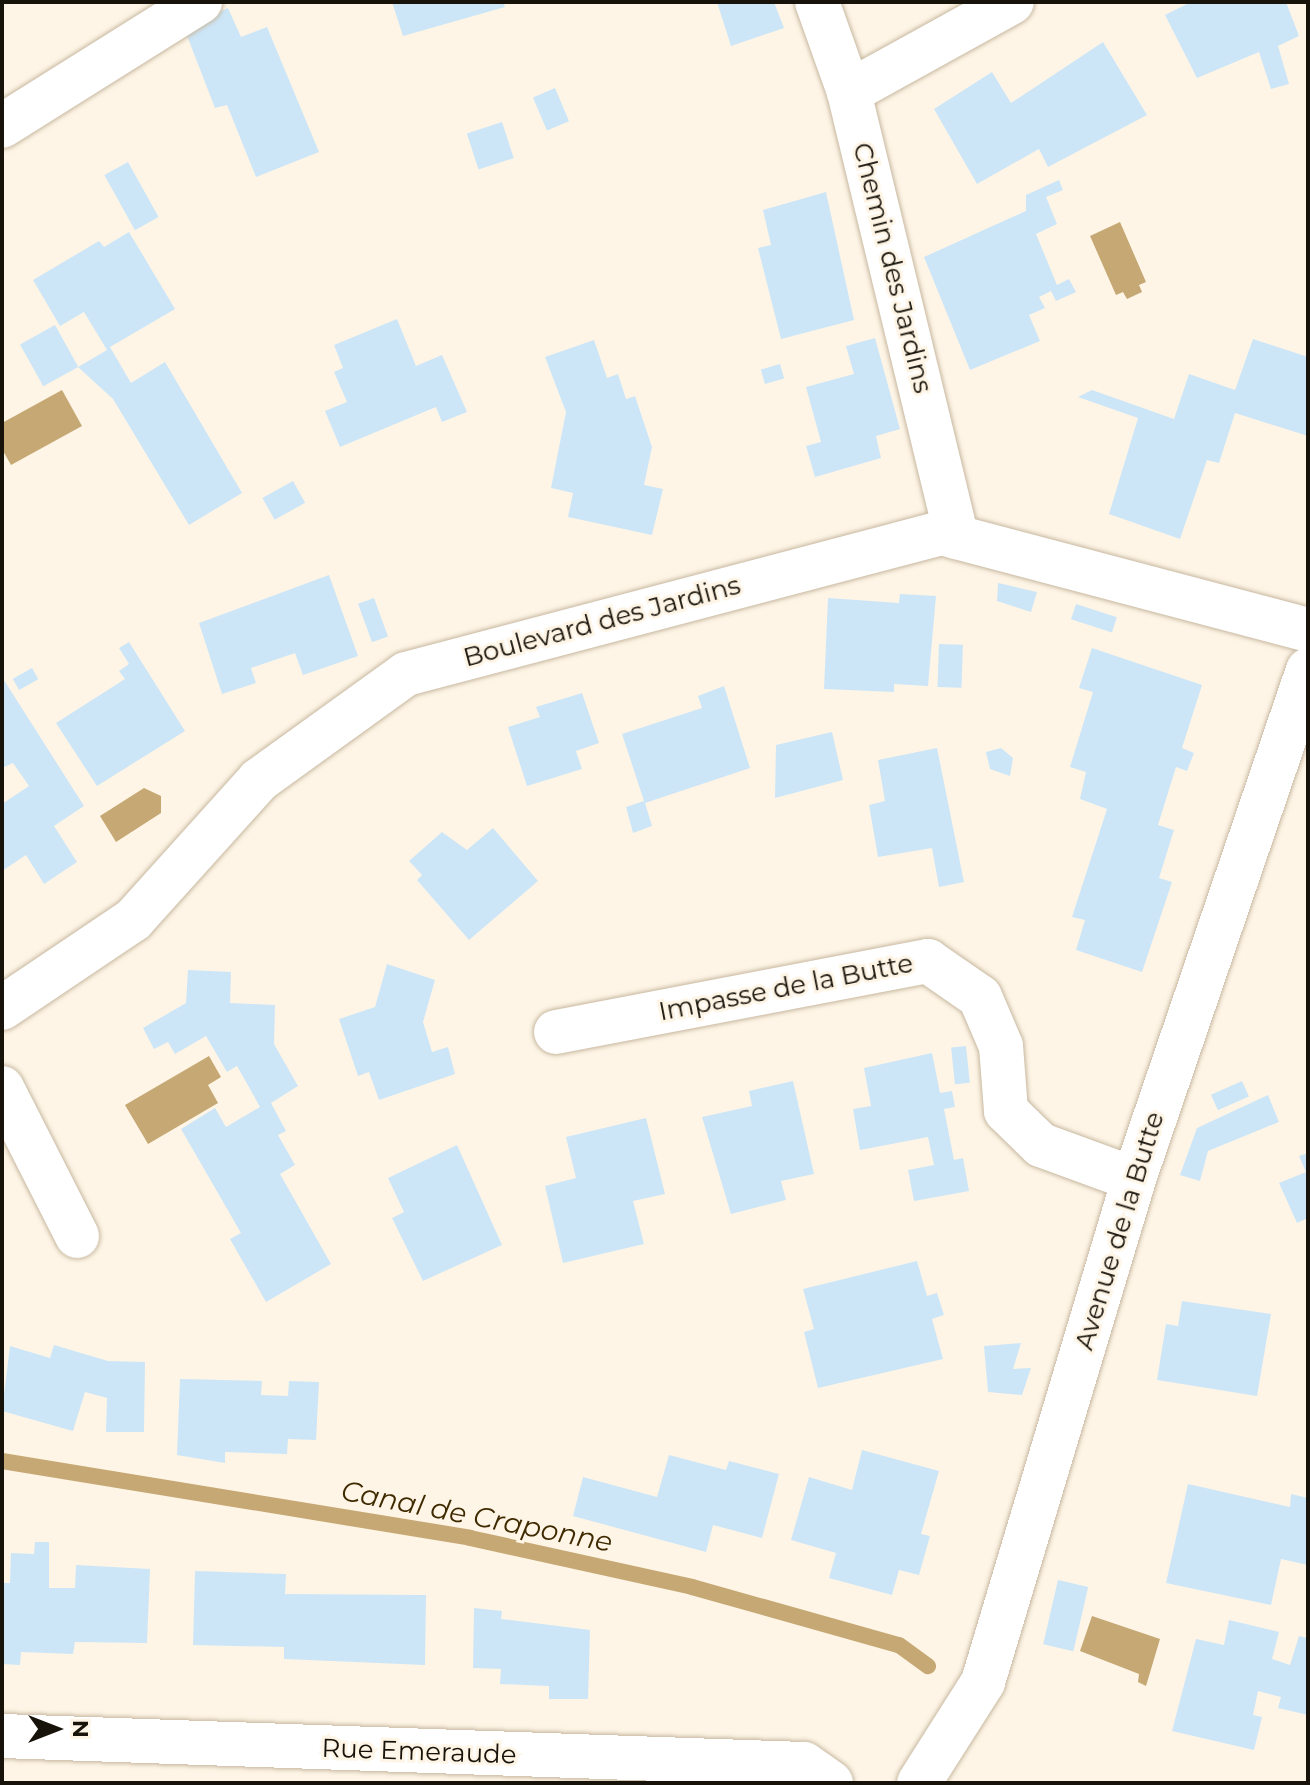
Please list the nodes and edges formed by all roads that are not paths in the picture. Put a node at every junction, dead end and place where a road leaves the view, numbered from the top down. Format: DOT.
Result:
graph roads {
  1 [pos="200,2"];
  2 [pos="817,2"];
  3 [pos="1012,2"];
  4 [pos="849,92"];
  5 [pos="2,126"];
  6 [pos="957,537"];
  7 [pos="1308,630"];
  8 [pos="1308,670"];
  9 [pos="2,1008"];
  10 [pos="556,1032"];
  11 [pos="2,1088"];
  12 [pos="1134,1179"];
  13 [pos="77,1236"];
  14 [pos="2,1736"];
  15 [pos="227,1764"];
  16 [pos="831,1783"];
  17 [pos="919,1783"];
  1 -- 5 [label="street"];
  2 -- 4 [label="street, Chemin des Jardins"];
  3 -- 4 [label="street"];
  4 -- 6 [label="street, Chemin des Jardins"];
  6 -- 7 [label="street, Boulevard des Jardins"];
  6 -- 9 [label="street, Boulevard des Jardins"];
  8 -- 12 [label="street, Avenue de la Butte"];
  10 -- 12 [label="street, Impasse de la Butte"];
  11 -- 13 [label="street"];
  12 -- 17 [label="street, Avenue de la Butte"];
  14 -- 15 [label="street, Rue Emeraude"];
  15 -- 16 [label="street, Rue Emeraude"];
}
